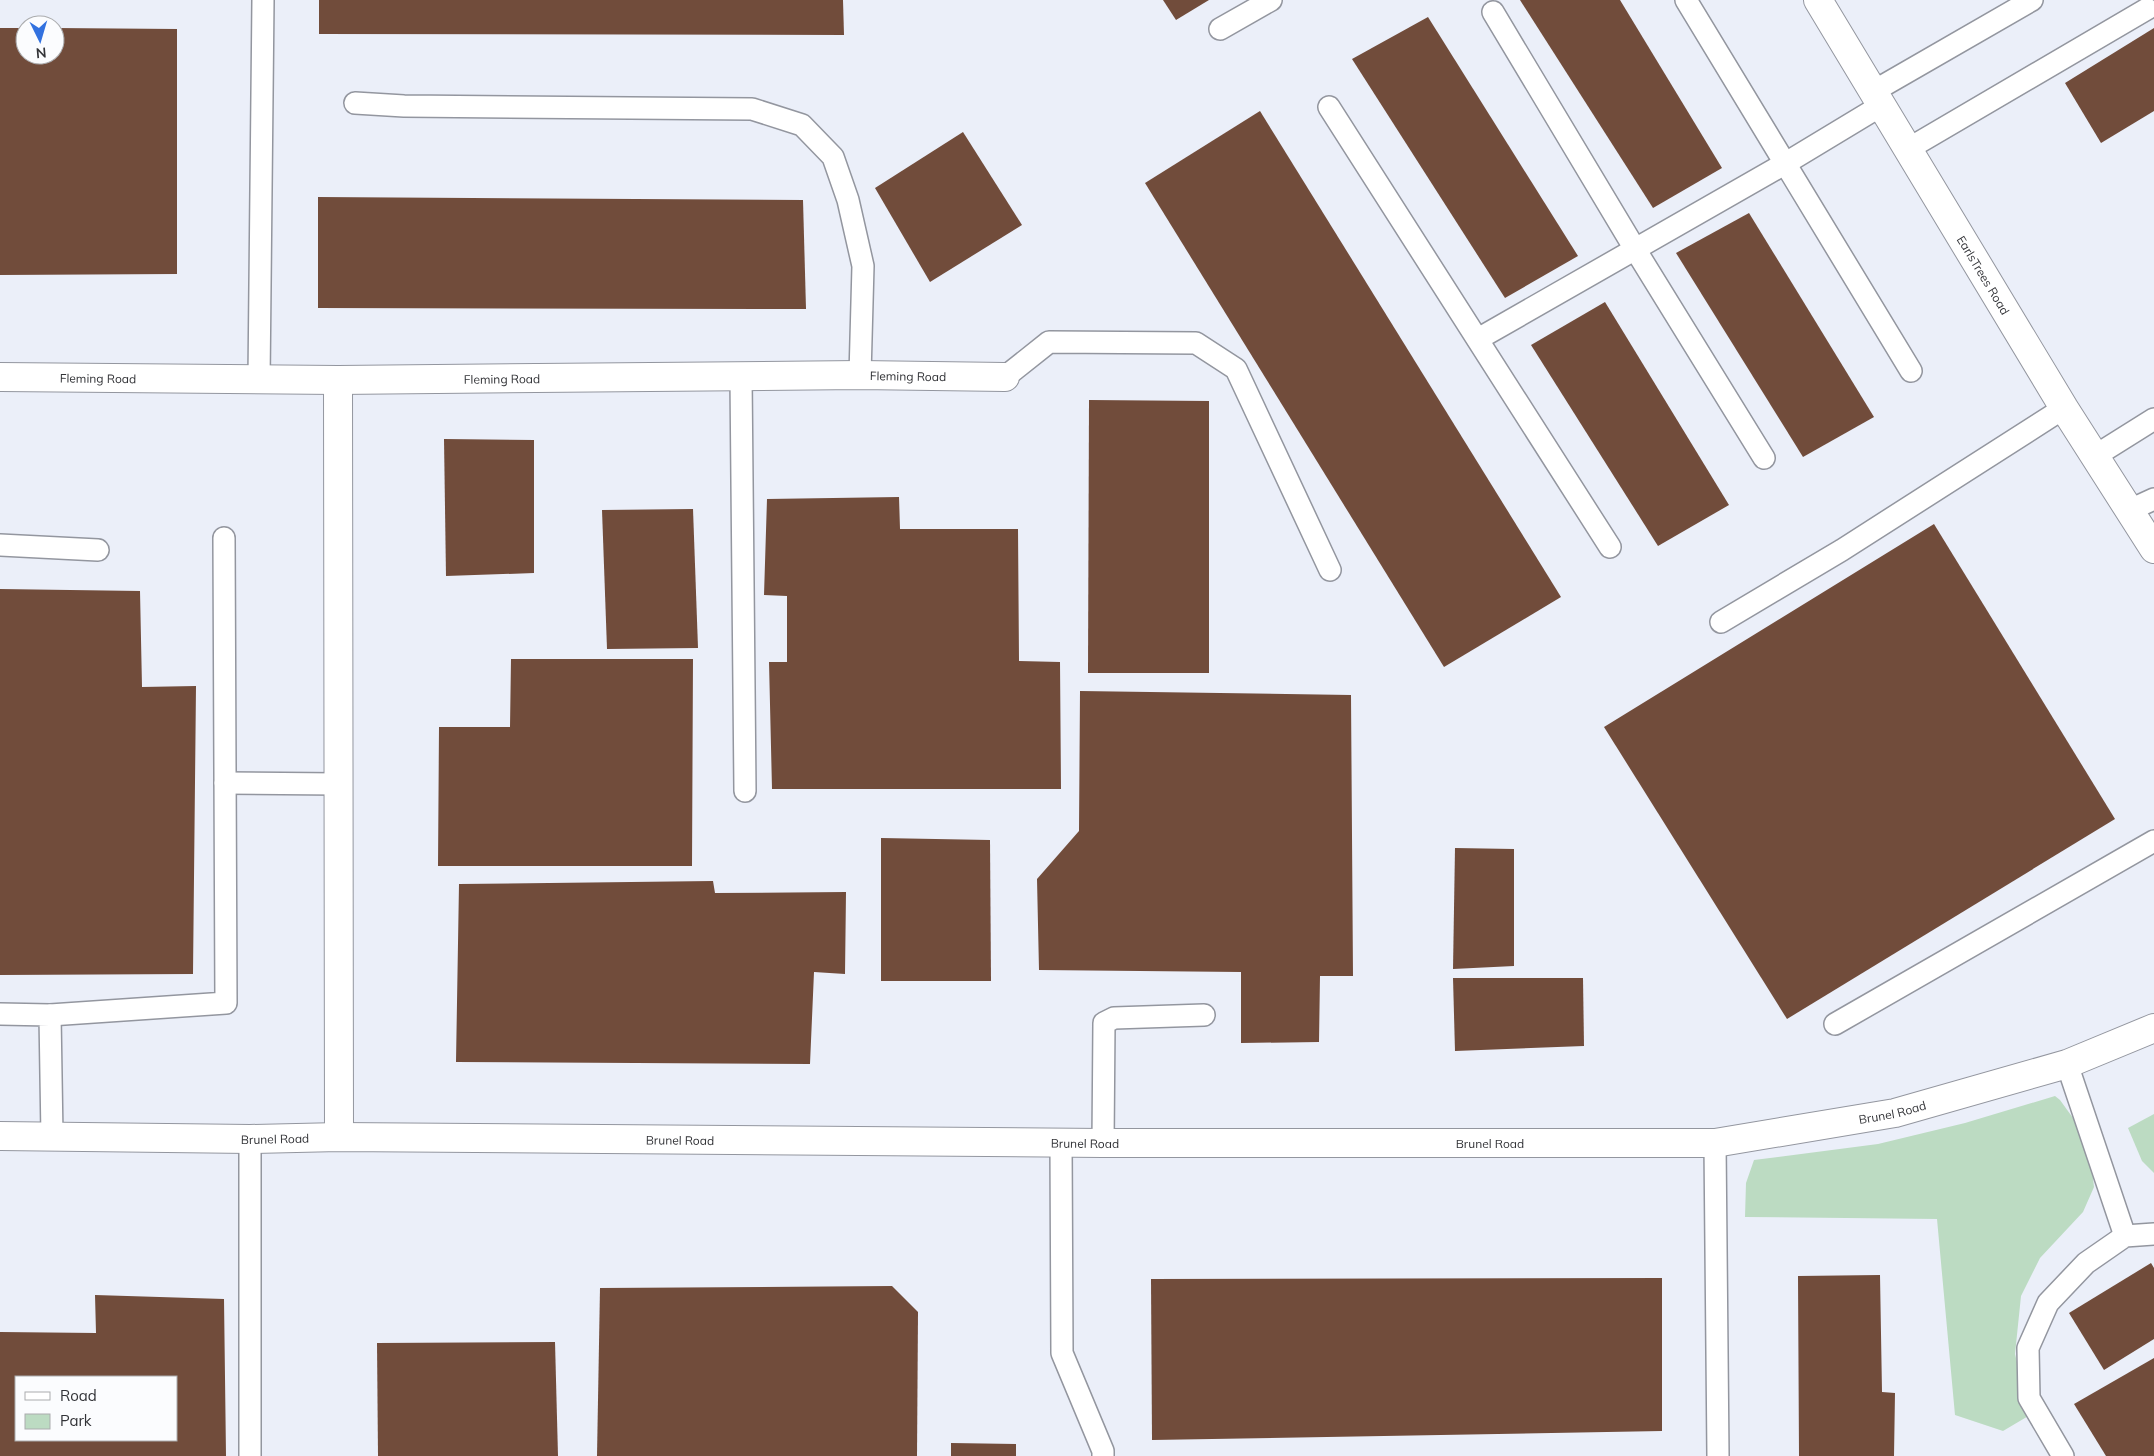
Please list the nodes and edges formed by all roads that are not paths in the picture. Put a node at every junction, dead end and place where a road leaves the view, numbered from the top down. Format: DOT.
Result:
graph roads {
  1 [pos="263,0"];
  2 [pos="1271,0"];
  3 [pos="1686,0"];
  4 [pos="1818,0"];
  5 [pos="2032,0"];
  6 [pos="2147,9"];
  7 [pos="1493,12"];
  8 [pos="1220,29"];
  9 [pos="1878,98"];
  10 [pos="354,103"];
  11 [pos="1329,107"];
  12 [pos="1908,149"];
  13 [pos="1786,163"];
  14 [pos="1635,249"];
  15 [pos="1478,339"];
  16 [pos="1911,371"];
  17 [pos="860,375"];
  18 [pos="741,376"];
  19 [pos="1005,376"];
  20 [pos="0,377"];
  21 [pos="259,380"];
  22 [pos="338,380"];
  23 [pos="2064,408"];
  24 [pos="2154,419"];
  25 [pos="2094,456"];
  26 [pos="1764,458"];
  27 [pos="2142,504"];
  28 [pos="224,538"];
  29 [pos="0,545"];
  30 [pos="1610,547"];
  31 [pos="2154,549"];
  32 [pos="98,550"];
  33 [pos="1330,570"];
  34 [pos="1721,622"];
  35 [pos="225,784"];
  36 [pos="338,784"];
  37 [pos="745,791"];
  38 [pos="2154,841"];
  39 [pos="0,1014"];
  40 [pos="50,1015"];
  41 [pos="1204,1015"];
  42 [pos="1836,1024"];
  43 [pos="2154,1028"];
  44 [pos="2067,1064"];
  45 [pos="0,1136"];
  46 [pos="52,1136"];
  47 [pos="339,1137"];
  48 [pos="250,1139"];
  49 [pos="1061,1142"];
  50 [pos="1103,1143"];
  51 [pos="1715,1143"];
  52 [pos="2154,1234"];
  53 [pos="2125,1236"];
  54 [pos="250,1456"];
  55 [pos="1103,1456"];
  56 [pos="1718,1456"];
  57 [pos="2063,1456"];
  1 -- 21 [label="lane"];
  2 -- 8 [label="lane"];
  3 -- 13 [label="lane"];
  4 -- 9 [label="street, EarlsTrees Road"];
  5 -- 9 [label="lane"];
  6 -- 12 [label="lane"];
  7 -- 14 [label="lane"];
  9 -- 12 [label="street, EarlsTrees Road"];
  9 -- 13 [label="lane"];
  10 -- 17 [label="lane"];
  11 -- 15 [label="lane"];
  12 -- 23 [label="street, EarlsTrees Road"];
  13 -- 14 [label="lane"];
  13 -- 16 [label="lane"];
  14 -- 15 [label="lane"];
  14 -- 26 [label="lane"];
  15 -- 30 [label="lane"];
  17 -- 18 [label="street, Fleming Road"];
  17 -- 19 [label="street, Fleming Road"];
  18 -- 22 [label="street, Fleming Road"];
  18 -- 37 [label="lane"];
  19 -- 33 [label="lane"];
  20 -- 21 [label="street, Fleming Road"];
  21 -- 22 [label="street, Fleming Road"];
  22 -- 36 [label="street"];
  23 -- 25 [label="street, EarlsTrees Road"];
  23 -- 34 [label="lane"];
  24 -- 25 [label="lane"];
  25 -- 27 [label="street, EarlsTrees Road"];
  27 -- 31 [label="street, EarlsTrees Road"];
  28 -- 35 [label="lane"];
  29 -- 32 [label="lane"];
  35 -- 36 [label="lane"];
  35 -- 40 [label="lane"];
  36 -- 47 [label="street"];
  38 -- 42 [label="lane"];
  39 -- 40 [label="lane"];
  40 -- 46 [label="lane"];
  41 -- 50 [label="lane"];
  43 -- 44 [label="street, Brunel Road"];
  44 -- 51 [label="street, Brunel Road"];
  44 -- 53 [label="lane"];
  45 -- 46 [label="street, Brunel Road"];
  46 -- 48 [label="street, Brunel Road"];
  47 -- 48 [label="street, Brunel Road"];
  47 -- 49 [label="street, Brunel Road"];
  48 -- 54 [label="lane"];
  49 -- 50 [label="street, Brunel Road"];
  49 -- 55 [label="lane"];
  50 -- 51 [label="street, Brunel Road"];
  51 -- 56 [label="lane"];
  52 -- 53 [label="lane"];
  53 -- 57 [label="lane"];
}
